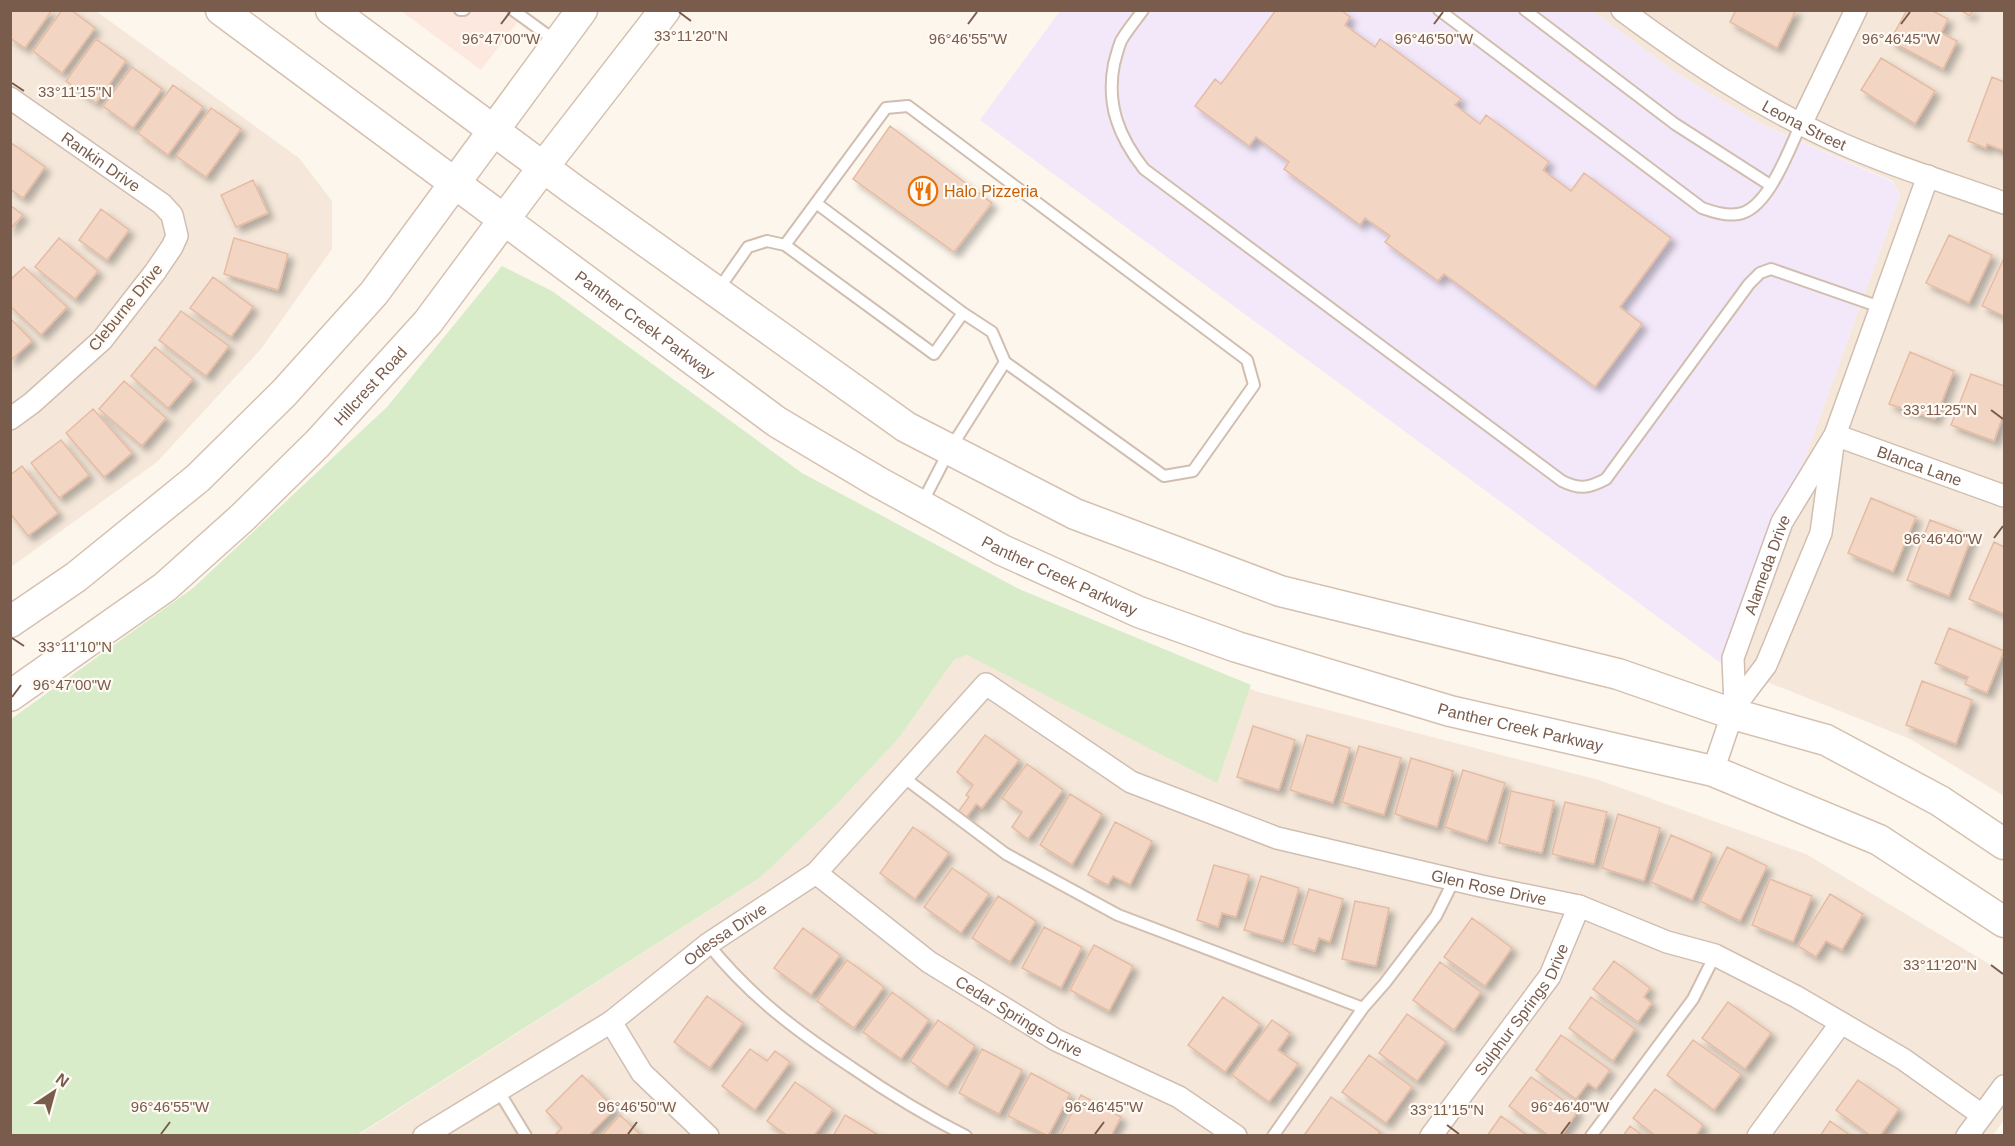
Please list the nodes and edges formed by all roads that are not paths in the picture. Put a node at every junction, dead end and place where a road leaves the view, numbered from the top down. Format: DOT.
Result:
graph roads {
  1 [pos="221,10"];
  2 [pos="332,10"];
  3 [pos="513,10"];
  4 [pos="582,10"];
  5 [pos="664,10"];
  6 [pos="1143,10"];
  7 [pos="1439,10"];
  8 [pos="1525,10"];
  9 [pos="1622,10"];
  10 [pos="1857,10"];
  11 [pos="558,43"];
  12 [pos="10,98"];
  13 [pos="1801,124"];
  14 [pos="493,130"];
  15 [pos="544,166"];
  16 [pos="1928,176"];
  17 [pos="454,185"];
  18 [pos="1770,185"];
  19 [pos="816,203"];
  20 [pos="2004,203"];
  21 [pos="504,220"];
  22 [pos="177,236"];
  23 [pos="785,245"];
  24 [pos="717,292"];
  25 [pos="1881,307"];
  26 [pos="963,313"];
  27 [pos="1005,362"];
  28 [pos="10,419"];
  29 [pos="1834,435"];
  30 [pos="950,449"];
  31 [pos="2004,496"];
  32 [pos="921,505"];
  33 [pos="10,622"];
  34 [pos="986,684"];
  35 [pos="13,689"];
  36 [pos="1734,710"];
  37 [pos="1713,771"];
  38 [pos="903,777"];
  39 [pos="2004,844"];
  40 [pos="816,873"];
  41 [pos="1454,880"];
  42 [pos="1580,906"];
  43 [pos="2004,922"];
  44 [pos="708,944"];
  45 [pos="1715,955"];
  46 [pos="1363,1008"];
  47 [pos="611,1022"];
  48 [pos="1841,1023"];
  49 [pos="2004,1086"];
  50 [pos="498,1090"];
  51 [pos="1982,1115"];
  52 [pos="424,1136"];
  53 [pos="526,1136"];
  54 [pos="708,1136"];
  55 [pos="966,1136"];
  56 [pos="1236,1136"];
  57 [pos="1273,1136"];
  58 [pos="1431,1136"];
  59 [pos="1591,1136"];
  60 [pos="1758,1136"];
  61 [pos="1967,1136"];
  1 -- 17 [label="main road, Panther Creek Parkway"];
  2 -- 14 [label="main road"];
  3 -- 11 [label="lane"];
  4 -- 11 [label="main road"];
  5 -- 15 [label="main road, Hillcrest Road"];
  6 -- 25 [label="lane"];
  7 -- 18 [label="lane"];
  8 -- 18 [label="lane"];
  9 -- 13 [label="street, Leona Street"];
  10 -- 13 [label="street"];
  11 -- 14 [label="main road"];
  12 -- 22 [label="street, Rankin Drive"];
  13 -- 16 [label="street, Leona Street"];
  13 -- 18 [label="lane"];
  14 -- 15 [label="main road"];
  14 -- 17 [label="main road"];
  15 -- 21 [label="main road, Hillcrest Road"];
  15 -- 24 [label="main road"];
  16 -- 20 [label="street, Leona Street"];
  16 -- 25 [label="street, Alameda Drive"];
  17 -- 21 [label="main road, Panther Creek Parkway"];
  17 -- 33 [label="main road"];
  19 -- 23 [label="lane"];
  19 -- 26 [label="lane"];
  19 -- 27 [label="lane"];
  21 -- 32 [label="main road, Panther Creek Parkway"];
  21 -- 35 [label="main road, Hillcrest Road"];
  22 -- 28 [label="street, Cleburne Drive"];
  23 -- 24 [label="lane"];
  23 -- 26 [label="lane"];
  24 -- 30 [label="main road"];
  25 -- 29 [label="street, Alameda Drive"];
  26 -- 27 [label="lane"];
  27 -- 30 [label="lane"];
  29 -- 31 [label="street, Blanca Lane"];
  29 -- 36 [label="street, Alameda Drive"];
  29 -- 36 [label="street, Alameda Drive"];
  30 -- 32 [label="lane"];
  30 -- 36 [label="main road"];
  32 -- 37 [label="main road, Panther Creek Parkway"];
  34 -- 38 [label="street, Odessa Drive"];
  34 -- 41 [label="street, Glen Rose Drive"];
  36 -- 37 [label="street, Alameda Drive"];
  36 -- 39 [label="main road"];
  37 -- 43 [label="main road, Panther Creek Parkway"];
  38 -- 40 [label="street, Odessa Drive"];
  38 -- 46 [label="lane"];
  40 -- 44 [label="street, Odessa Drive"];
  40 -- 56 [label="street, Cedar Springs Drive"];
  41 -- 42 [label="street, Glen Rose Drive"];
  41 -- 46 [label="lane"];
  42 -- 45 [label="street, Glen Rose Drive"];
  42 -- 58 [label="street, Sulphur Springs Drive"];
  44 -- 47 [label="street, Odessa Drive"];
  44 -- 55 [label="lane"];
  45 -- 48 [label="street, Glen Rose Drive"];
  45 -- 59 [label="lane"];
  46 -- 57 [label="lane"];
  47 -- 50 [label="street, Odessa Drive"];
  47 -- 54 [label="street"];
  48 -- 51 [label="street, Glen Rose Drive"];
  48 -- 60 [label="street"];
  49 -- 51 [label="street"];
  50 -- 52 [label="street, Odessa Drive"];
  50 -- 53 [label="lane"];
  51 -- 61 [label="street"];
}
